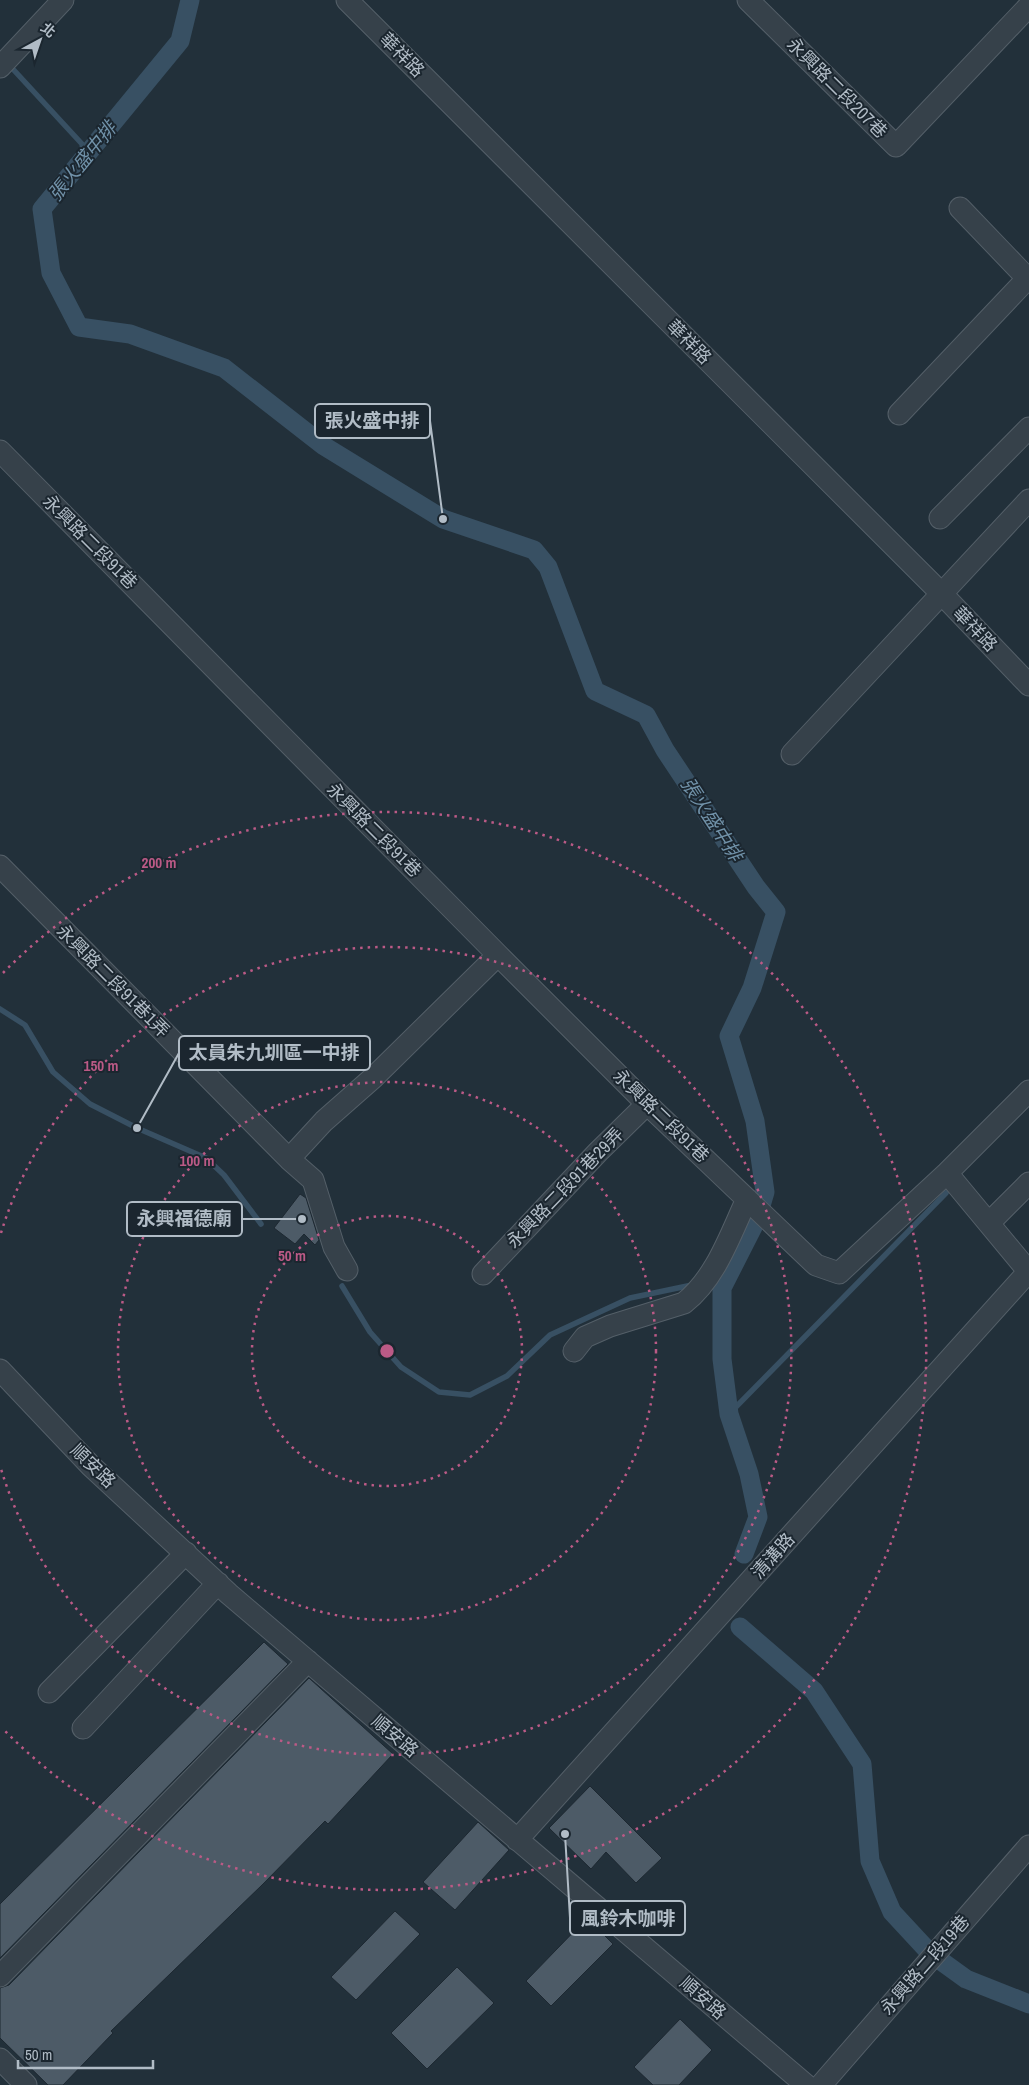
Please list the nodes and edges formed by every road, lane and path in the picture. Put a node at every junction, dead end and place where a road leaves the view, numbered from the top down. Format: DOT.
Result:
graph roads {
  1 [pos="63,0"];
  2 [pos="347,0"];
  3 [pos="748,0"];
  4 [pos="1029,6"];
  5 [pos="0,67"];
  6 [pos="960,208"];
  7 [pos="1028,280"];
  8 [pos="899,414"];
  9 [pos="1029,428"];
  10 [pos="0,451"];
  11 [pos="1029,500"];
  12 [pos="940,518"];
  13 [pos="941,593"];
  14 [pos="1029,685"];
  15 [pos="792,754"];
  16 [pos="0,866"];
  17 [pos="498,955"];
  18 [pos="1029,1091"];
  19 [pos="647,1104"];
  20 [pos="289,1159"];
  21 [pos="947,1172"];
  22 [pos="1029,1183"];
  23 [pos="755,1207"];
  24 [pos="989,1223"];
  25 [pos="347,1270"];
  26 [pos="1029,1271"];
  27 [pos="483,1274"];
  28 [pos="574,1351"];
  29 [pos="0,1370"];
  30 [pos="186,1553"];
  31 [pos="218,1583"];
  32 [pos="308,1662"];
  33 [pos="48,1692"];
  34 [pos="83,1728"];
  35 [pos="517,1840"];
  36 [pos="1029,1846"];
  37 [pos="0,1976"];
  38 [pos="0,2058"];
  39 [pos="26,2085"];
  40 [pos="806,2085"];
  41 [pos="820,2085"];
  1 -- 5 [label="street"];
  2 -- 13 [label="street, 華祥路"];
  3 -- 4 [label="street, 永興路二段207巷"];
  6 -- 7 [label="street"];
  7 -- 8 [label="street"];
  9 -- 12 [label="street"];
  10 -- 17 [label="street, 永興路二段91巷"];
  11 -- 13 [label="street"];
  13 -- 14 [label="street, 華祥路"];
  13 -- 15 [label="street"];
  16 -- 20 [label="street, 永興路二段91巷1弄"];
  17 -- 19 [label="street, 永興路二段91巷"];
  17 -- 20 [label="street"];
  18 -- 21 [label="street, 永興路二段91巷"];
  19 -- 23 [label="street, 永興路二段91巷"];
  19 -- 27 [label="street, 永興路二段91巷29弄"];
  20 -- 25 [label="street, 永興路二段91巷1弄"];
  21 -- 23 [label="street, 永興路二段91巷"];
  21 -- 24 [label="street"];
  22 -- 24 [label="street"];
  23 -- 28 [label="street"];
  24 -- 26 [label="street"];
  26 -- 35 [label="street, 清溝路"];
  29 -- 30 [label="street, 順安路"];
  30 -- 31 [label="street, 順安路"];
  30 -- 33 [label="street"];
  31 -- 32 [label="street, 順安路"];
  31 -- 34 [label="street"];
  32 -- 35 [label="street, 順安路"];
  32 -- 37 [label="street"];
  35 -- 40 [label="street, 順安路"];
  36 -- 41 [label="street, 永興路二段19巷"];
  38 -- 39 [label="street"];
}
